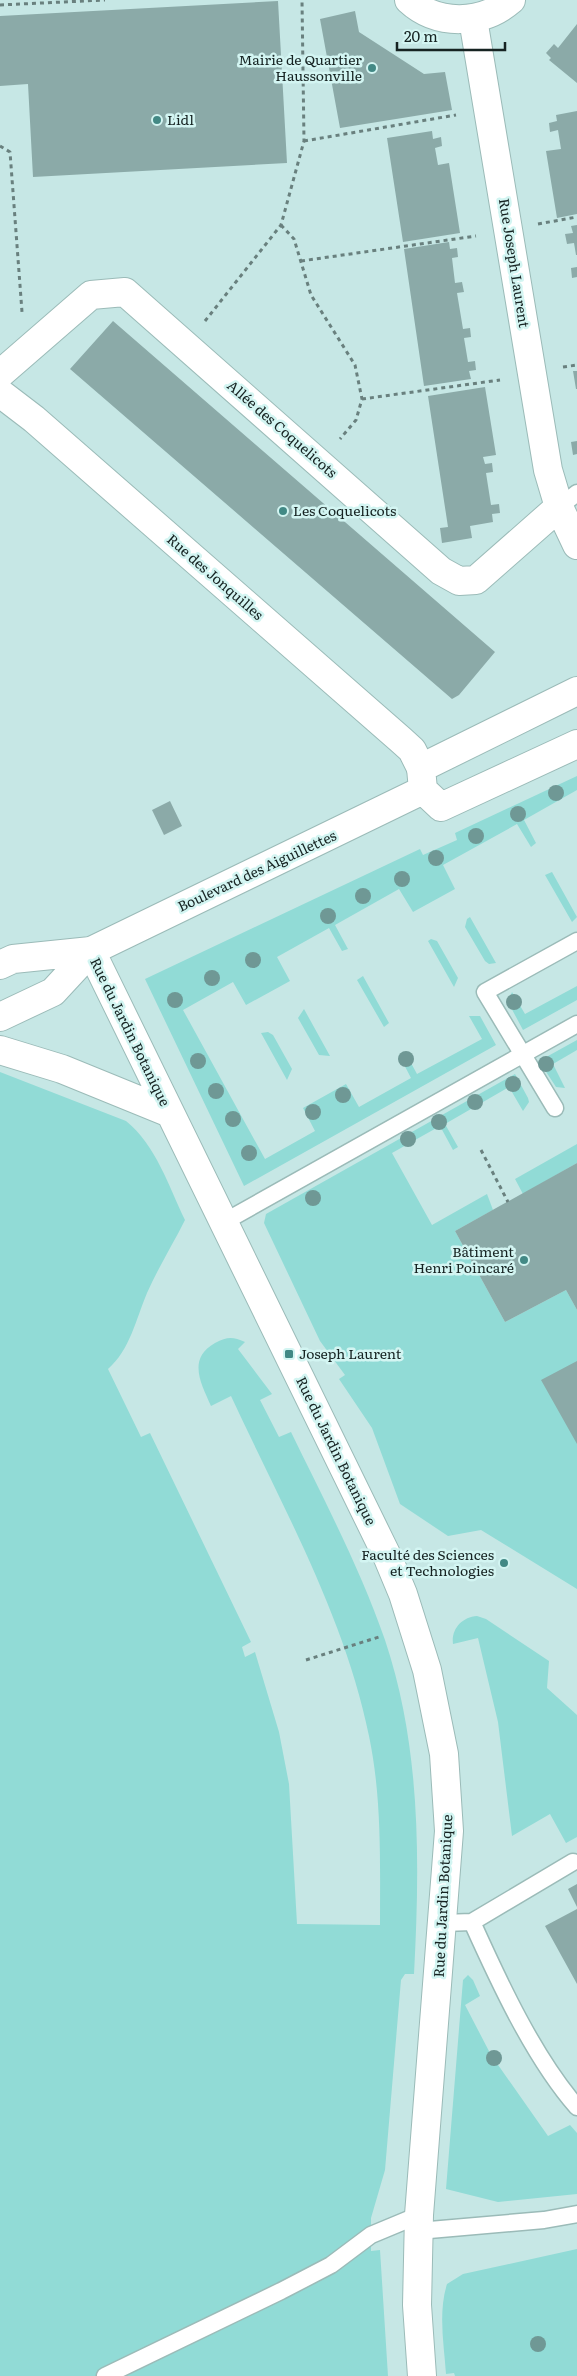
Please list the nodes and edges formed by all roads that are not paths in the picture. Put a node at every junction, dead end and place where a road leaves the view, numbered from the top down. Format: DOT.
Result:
graph roads {
  1 [pos="409,0"];
  2 [pos="511,0"];
  3 [pos="473,19"];
  4 [pos="0,374"];
  5 [pos="0,393"];
  6 [pos="568,500"];
  7 [pos="577,545"];
  8 [pos="577,691"];
  9 [pos="577,744"];
  10 [pos="422,779"];
  11 [pos="577,941"];
  12 [pos="91,951"];
  13 [pos="0,965"];
  14 [pos="0,1017"];
  15 [pos="577,1024"];
  16 [pos="0,1050"];
  17 [pos="523,1054"];
  18 [pos="555,1108"];
  19 [pos="170,1114"];
  20 [pos="224,1222"];
  21 [pos="574,1862"];
  22 [pos="472,1922"];
  23 [pos="443,1923"];
  24 [pos="577,2107"];
  25 [pos="577,2214"];
  26 [pos="419,2223"];
  27 [pos="105,2376"];
  28 [pos="422,2376"];
  1 -- 3 [label="street"];
  2 -- 3 [label="street"];
  3 -- 6 [label="street, Rue Joseph Laurent"];
  4 -- 6 [label="street, Allée des Coquelicots"];
  5 -- 10 [label="street, Rue des Jonquilles"];
  6 -- 7 [label="street, Rue Joseph Laurent"];
  8 -- 10 [label="street, Boulevard des Aiguillettes"];
  9 -- 10 [label="street"];
  10 -- 12 [label="street, Boulevard des Aiguillettes"];
  11 -- 17 [label="lane"];
  12 -- 13 [label="street, Boulevard des Aiguillettes"];
  12 -- 14 [label="street, Boulevard des Aiguillettes"];
  12 -- 19 [label="street, Rue du Jardin Botanique"];
  15 -- 17 [label="lane"];
  16 -- 19 [label="street, Rue du Jardin Botanique"];
  17 -- 18 [label="lane"];
  17 -- 20 [label="lane"];
  19 -- 20 [label="street, Rue du Jardin Botanique"];
  20 -- 23 [label="street, Rue du Jardin Botanique"];
  21 -- 22 [label="lane"];
  22 -- 23 [label="lane"];
  22 -- 24 [label="lane"];
  23 -- 26 [label="street, Rue du Jardin Botanique"];
  25 -- 26 [label="lane"];
  26 -- 27 [label="lane"];
  26 -- 28 [label="street, Rue du Jardin Botanique"];
}
